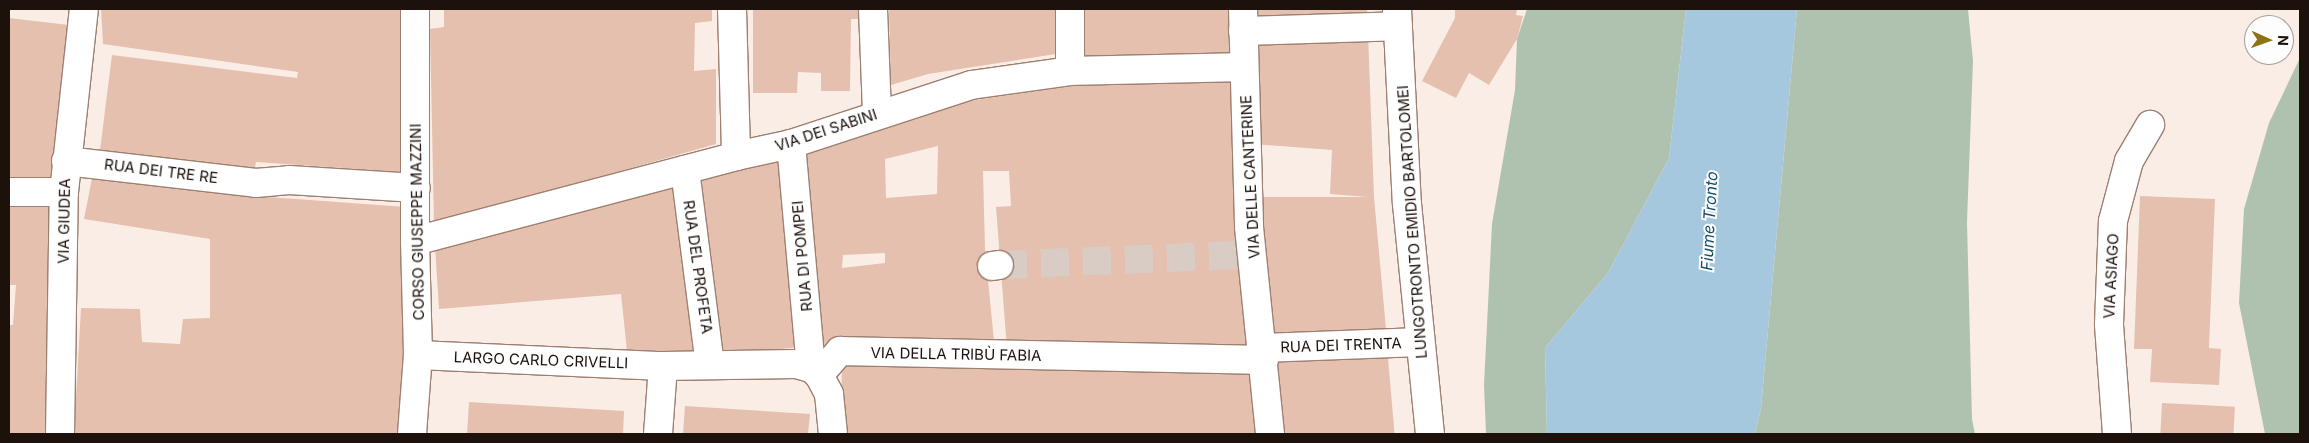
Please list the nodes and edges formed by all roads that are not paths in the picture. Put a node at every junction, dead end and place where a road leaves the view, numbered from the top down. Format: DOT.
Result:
graph roads {
  1 [pos="84,9"];
  2 [pos="415,9"];
  3 [pos="732,9"];
  4 [pos="873,9"];
  5 [pos="1070,9"];
  6 [pos="1398,17"];
  7 [pos="1243,20"];
  8 [pos="1244,67"];
  9 [pos="1070,70"];
  10 [pos="877,114"];
  11 [pos="2150,126"];
  12 [pos="791,144"];
  13 [pos="736,156"];
  14 [pos="66,161"];
  15 [pos="685,170"];
  16 [pos="416,188"];
  17 [pos="9,192"];
  18 [pos="64,192"];
  19 [pos="415,241"];
  20 [pos="1420,342"];
  21 [pos="1263,354"];
  22 [pos="418,355"];
  23 [pos="710,364"];
  24 [pos="663,366"];
  25 [pos="815,372"];
  26 [pos="60,434"];
  27 [pos="412,434"];
  28 [pos="658,434"];
  29 [pos="833,434"];
  30 [pos="1270,434"];
  31 [pos="1430,434"];
  32 [pos="2117,434"];
  1 -- 14 [label="street, VIA GIUDEA"];
  2 -- 16 [label="street, CORSO GIUSEPPE MAZZINI"];
  3 -- 13 [label="street"];
  4 -- 10 [label="street"];
  5 -- 9 [label="street"];
  6 -- 7 [label="street"];
  6 -- 20 [label="street, LUNGOTRONTO EMIDIO BARTOLOMEI"];
  7 -- 8 [label="street, VIA DELLE CANTERINE"];
  8 -- 9 [label="street, VIA DEI SABINI"];
  8 -- 21 [label="street, VIA DELLE CANTERINE"];
  9 -- 10 [label="street, VIA DEI SABINI"];
  10 -- 12 [label="street, VIA DEI SABINI"];
  11 -- 32 [label="street, VIA ASIAGO"];
  12 -- 13 [label="street, VIA DEI SABINI"];
  12 -- 25 [label="street, RUA DI POMPEI"];
  13 -- 15 [label="street, VIA DEI SABINI"];
  14 -- 16 [label="street, RUA DEI TRE RE"];
  14 -- 18 [label="street, VIA GIUDEA"];
  15 -- 19 [label="street, VIA DEI SABINI"];
  15 -- 23 [label="street, RUA DEL PROFETA"];
  16 -- 19 [label="street, CORSO GIUSEPPE MAZZINI"];
  17 -- 18 [label="street"];
  18 -- 26 [label="street, VIA GIUDEA"];
  19 -- 22 [label="street, CORSO GIUSEPPE MAZZINI"];
  20 -- 21 [label="street, RUA DEI TRENTA"];
  20 -- 31 [label="street, LUNGOTRONTO EMIDIO BARTOLOMEI"];
  21 -- 25 [label="street, VIA DELLA TRIBÙ FABIA"];
  21 -- 30 [label="street, VIA DELLE CANTERINE"];
  22 -- 24 [label="street, LARGO CARLO CRIVELLI"];
  22 -- 27 [label="street, CORSO GIUSEPPE MAZZINI"];
  23 -- 24 [label="street"];
  23 -- 25 [label="street"];
  24 -- 28 [label="street"];
  25 -- 29 [label="street, RUA DI POMPEI"];
}
